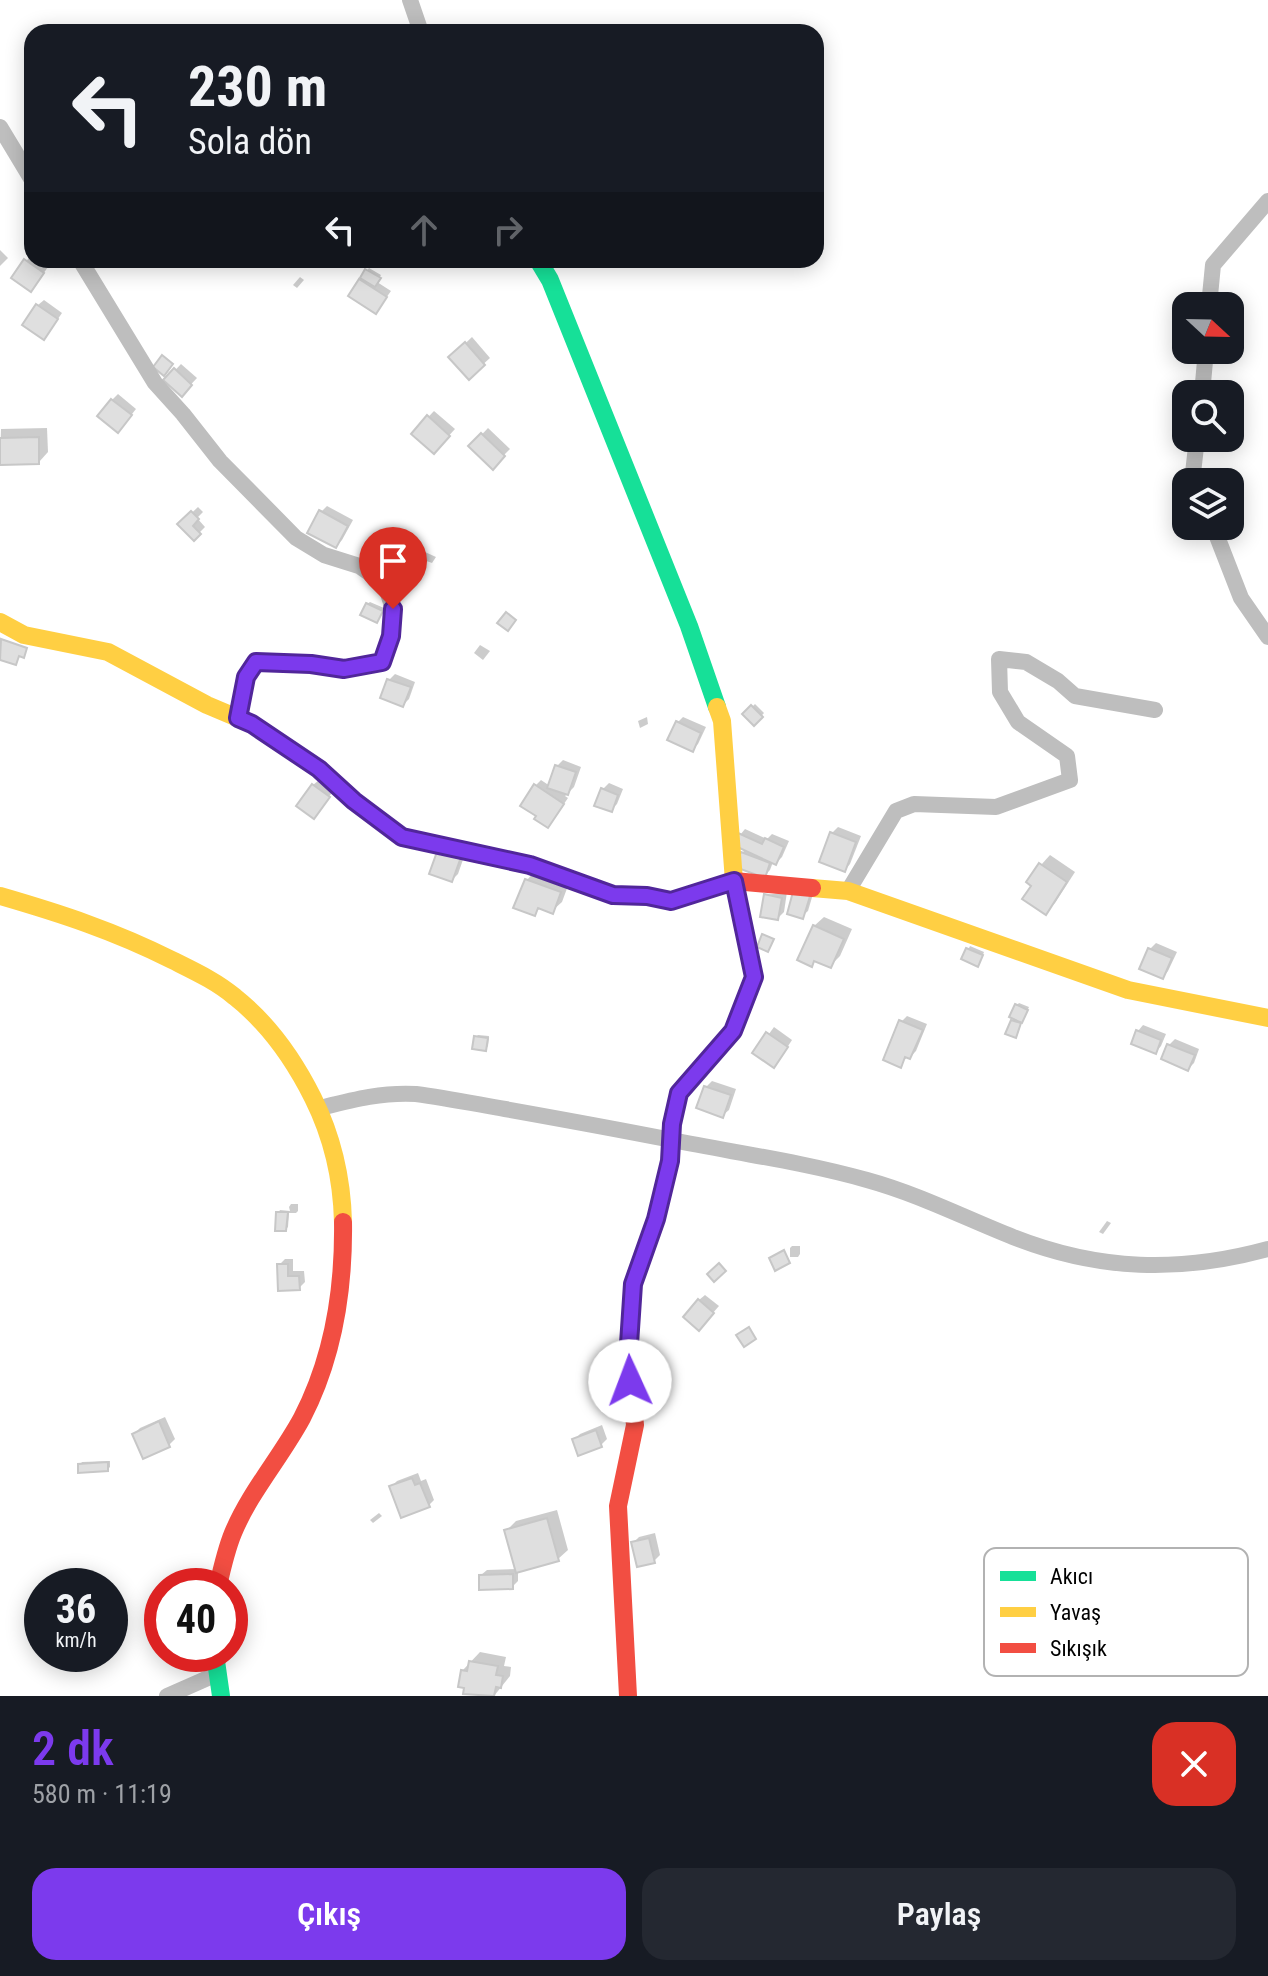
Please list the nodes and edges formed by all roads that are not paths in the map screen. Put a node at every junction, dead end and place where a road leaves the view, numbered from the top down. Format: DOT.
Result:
graph roads {
  1 [pos="410,0"];
  2 [pos="418,24"];
  3 [pos="0,127"];
  4 [pos="24,167"];
  5 [pos="1268,201"];
  6 [pos="85,268"];
  7 [pos="543,268"];
  8 [pos="1210,292"];
  9 [pos="1218,540"];
  10 [pos="0,622"];
  11 [pos="1268,637"];
  12 [pos="1155,710"];
  13 [pos="238,718"];
  14 [pos="734,881"];
  15 [pos="848,891"];
  16 [pos="0,896"];
  17 [pos="1268,1018"];
  18 [pos="320,1108"];
  19 [pos="671,1140"];
  20 [pos="1268,1249"];
  21 [pos="222,1568"];
  22 [pos="217,1674"];
  23 [pos="167,1696"];
  24 [pos="221,1696"];
  25 [pos="628,1696"];
  1 -- 2 [label="street"];
  3 -- 4 [label="street"];
  5 -- 8 [label="street"];
  6 -- 13 [label="street"];
  7 -- 14 [label="street"];
  9 -- 11 [label="street"];
  10 -- 13 [label="street"];
  12 -- 15 [label="street"];
  13 -- 14 [label="street"];
  14 -- 15 [label="street"];
  14 -- 19 [label="street"];
  15 -- 17 [label="street"];
  16 -- 18 [label="street"];
  18 -- 19 [label="street"];
  18 -- 21 [label="street"];
  19 -- 20 [label="street"];
  19 -- 25 [label="street"];
  22 -- 23 [label="street"];
  22 -- 24 [label="street"];
}
